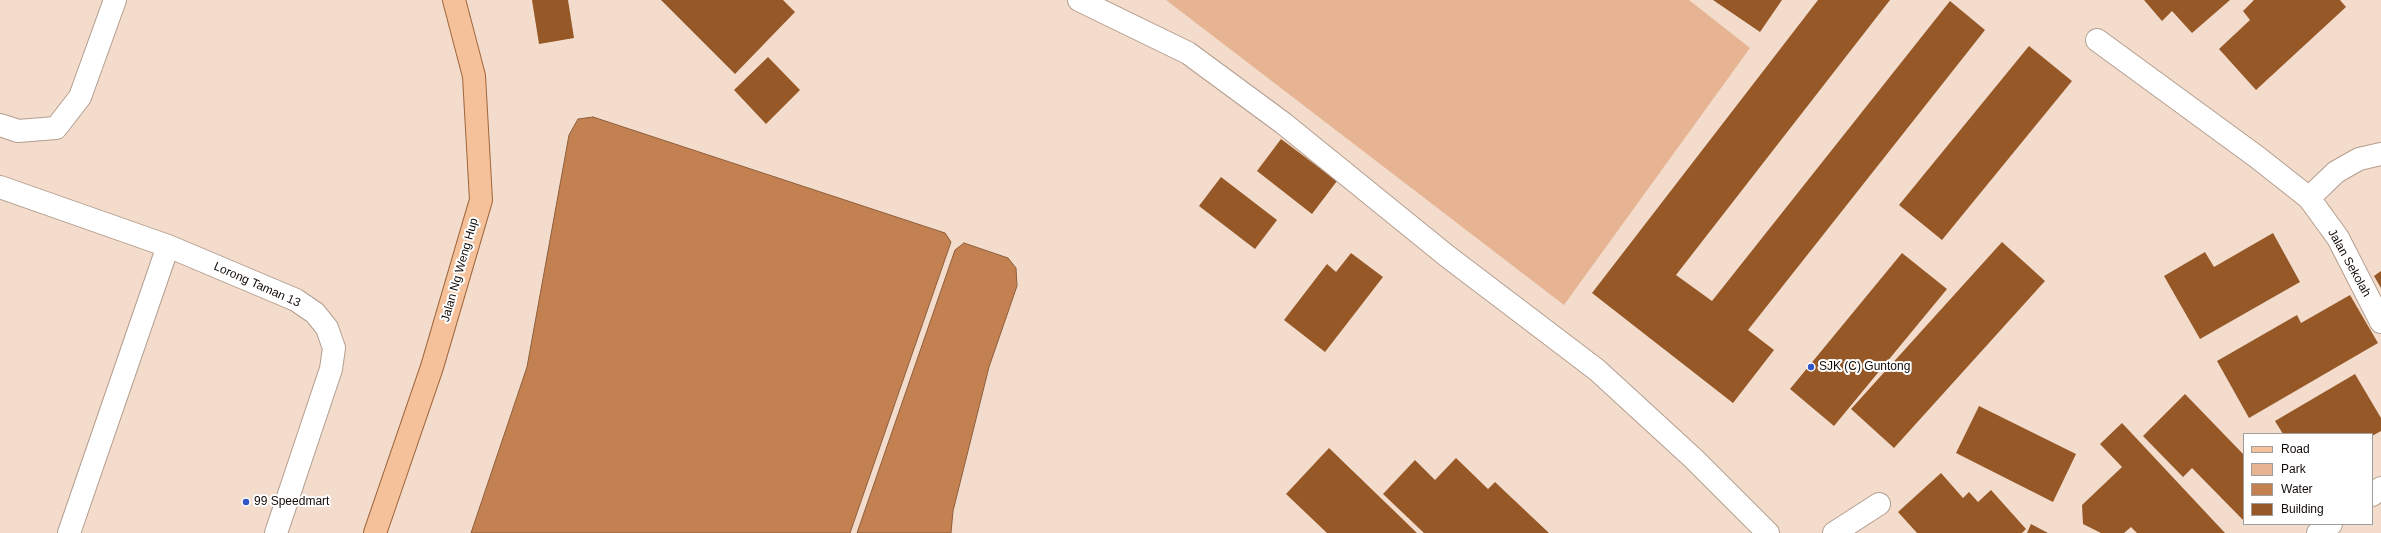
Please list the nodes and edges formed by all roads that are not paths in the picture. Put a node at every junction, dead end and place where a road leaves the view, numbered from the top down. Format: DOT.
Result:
graph roads {
  1 [pos="115,0"];
  2 [pos="454,0"];
  3 [pos="1079,0"];
  4 [pos="2097,40"];
  5 [pos="0,125"];
  6 [pos="2381,154"];
  7 [pos="0,187"];
  8 [pos="2309,198"];
  9 [pos="168,246"];
  10 [pos="2381,322"];
  11 [pos="2381,488"];
  12 [pos="2373,494"];
  13 [pos="1879,504"];
  14 [pos="2330,525"];
  15 [pos="69,533"];
  16 [pos="276,533"];
  17 [pos="375,533"];
  18 [pos="1768,533"];
  19 [pos="1834,533"];
  20 [pos="2318,533"];
  1 -- 5 [label="street"];
  2 -- 17 [label="main road, Jalan Ng Weng Hup"];
  3 -- 18 [label="street"];
  4 -- 8 [label="street, Jalan Sekolah"];
  6 -- 8 [label="street"];
  7 -- 9 [label="street, Lorong Taman 13"];
  8 -- 10 [label="street, Jalan Sekolah"];
  9 -- 15 [label="street"];
  9 -- 16 [label="street, Lorong Taman 13"];
  11 -- 12 [label="street"];
  13 -- 19 [label="street"];
  14 -- 20 [label="street"];
}
